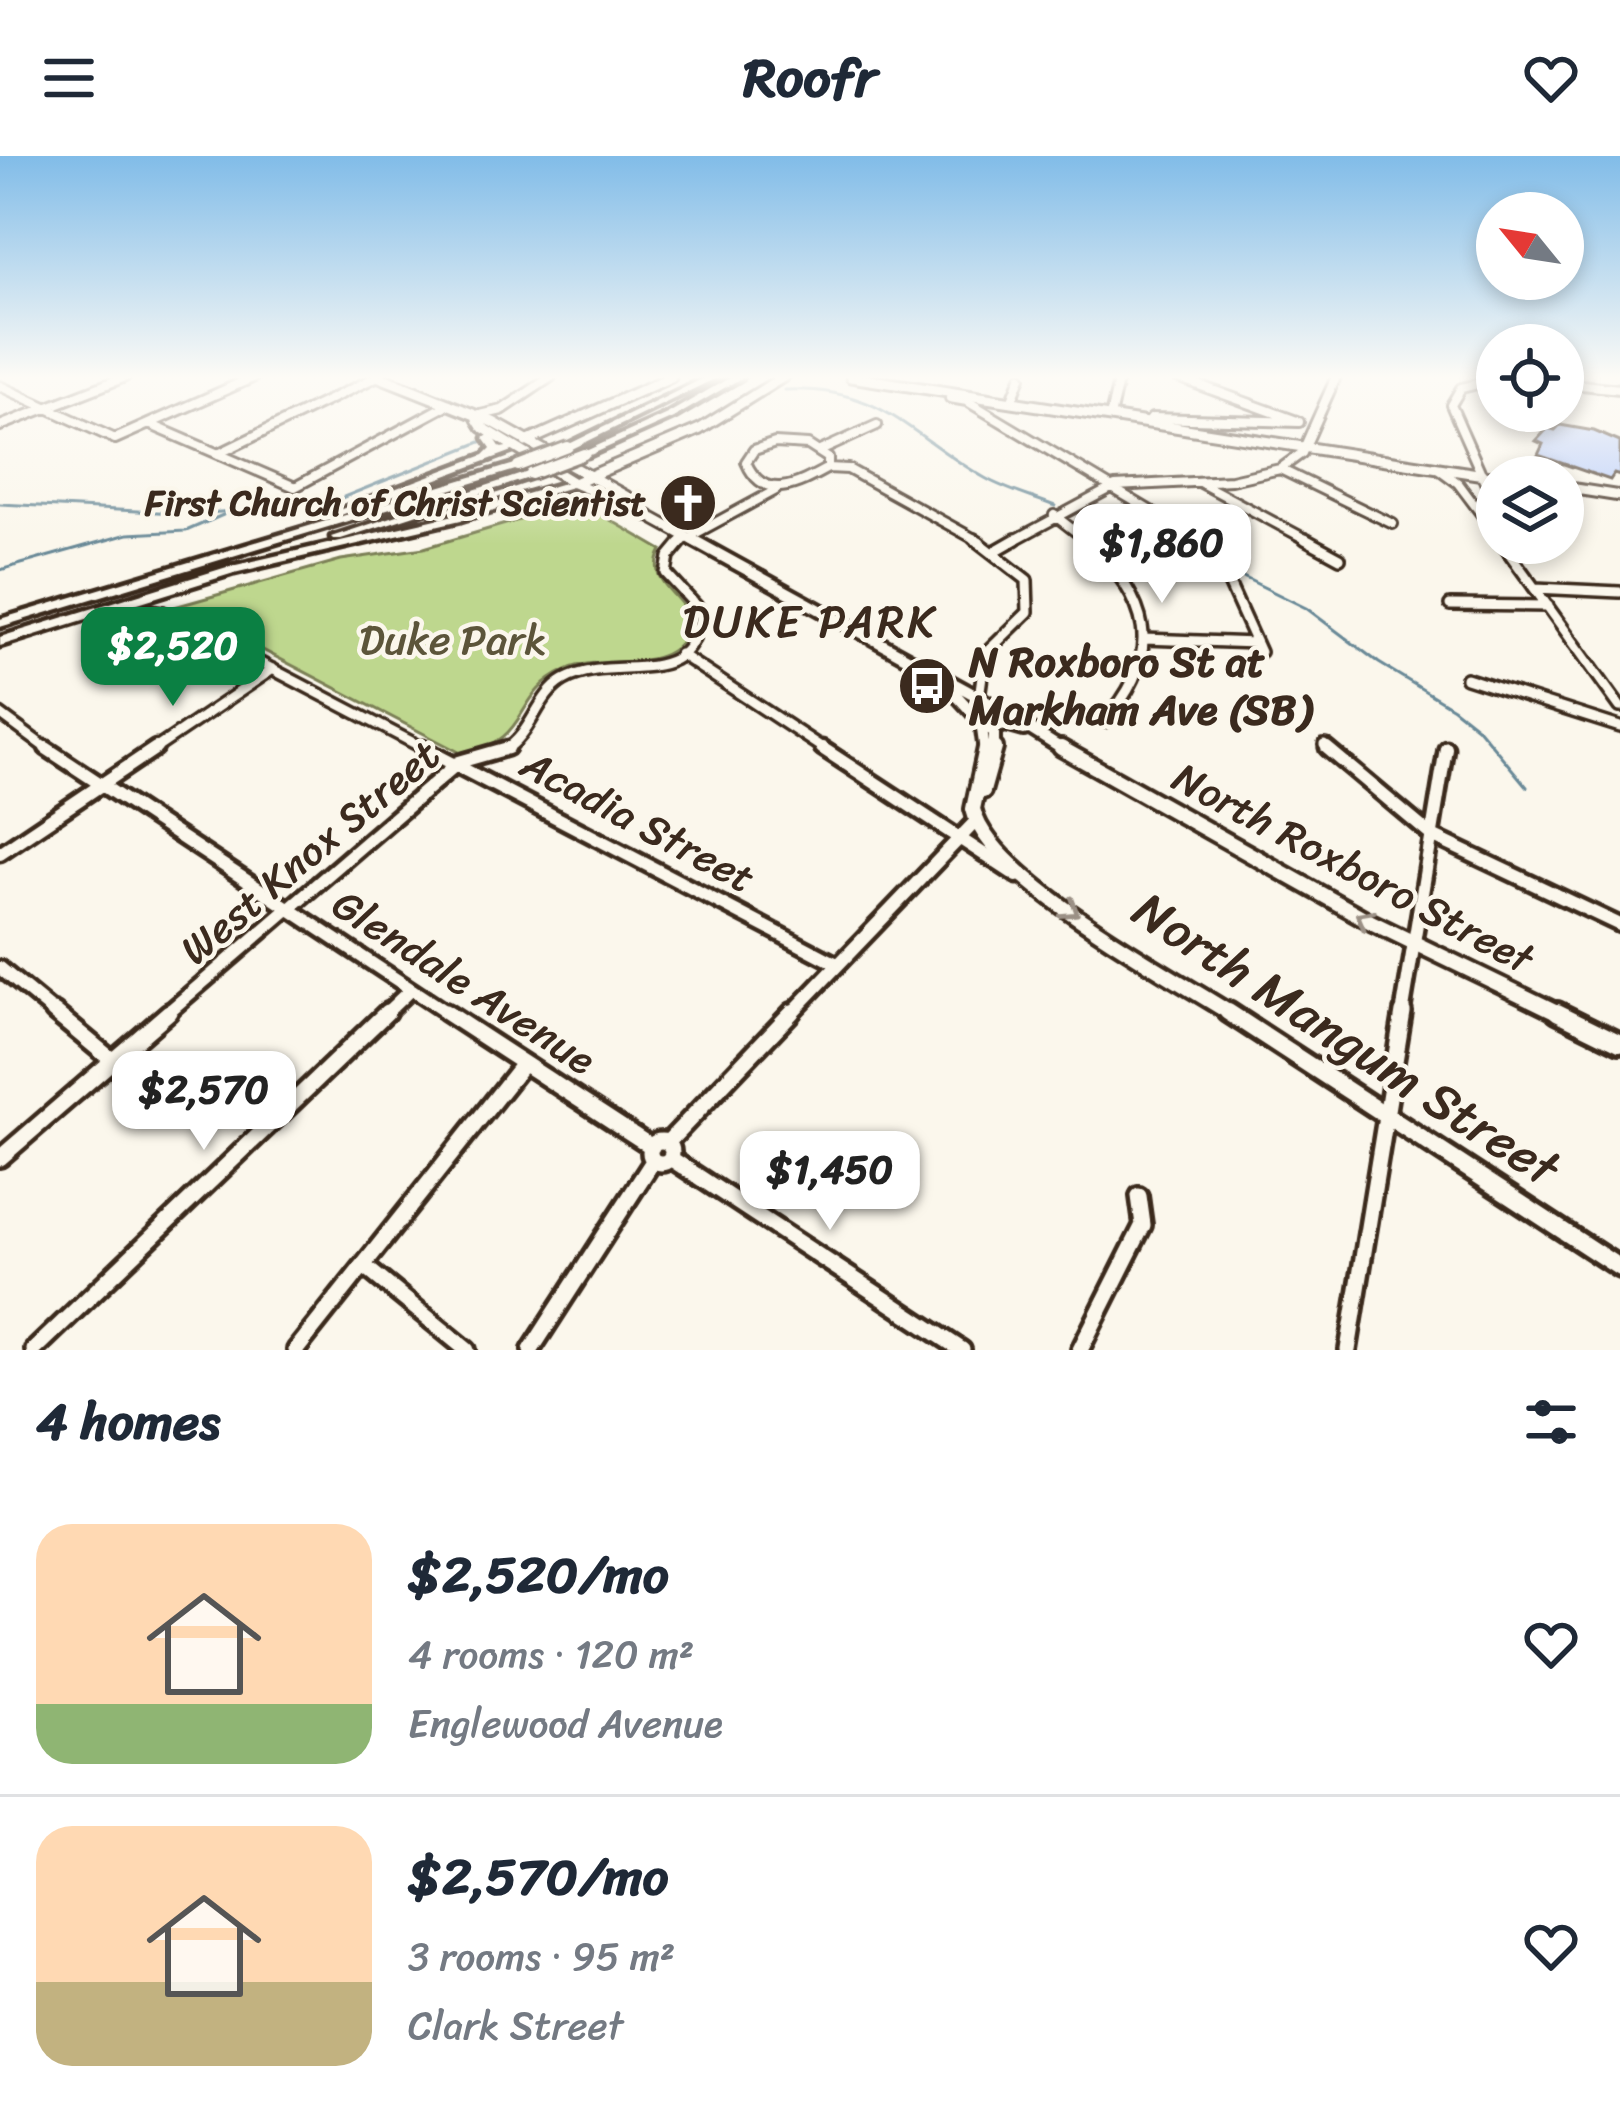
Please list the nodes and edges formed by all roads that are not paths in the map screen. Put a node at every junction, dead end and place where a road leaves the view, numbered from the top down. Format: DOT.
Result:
graph roads {
  1 [pos="168,433"];
  2 [pos="262,433"];
  3 [pos="396,433"];
  4 [pos="494,433"];
  5 [pos="500,433"];
  6 [pos="505,433"];
  7 [pos="545,433"];
  8 [pos="598,433"];
  9 [pos="632,433"];
  10 [pos="689,433"];
  11 [pos="860,433"];
  12 [pos="1022,433"];
  13 [pos="1212,433"];
  14 [pos="1309,433"];
  15 [pos="528,441"];
  16 [pos="514,447"];
  17 [pos="1306,447"];
  18 [pos="820,451"];
  19 [pos="218,454"];
  20 [pos="488,456"];
  21 [pos="620,465"];
  22 [pos="828,467"];
  23 [pos="1436,468"];
  24 [pos="1280,469"];
  25 [pos="1476,474"];
  26 [pos="591,476"];
  27 [pos="1199,482"];
  28 [pos="574,483"];
  29 [pos="1114,486"];
  30 [pos="614,489"];
  31 [pos="776,490"];
  32 [pos="1584,490"];
  33 [pos="1620,496"];
  34 [pos="1476,507"];
  35 [pos="635,508"];
  36 [pos="1054,515"];
  37 [pos="1393,524"];
  38 [pos="686,537"];
  39 [pos="995,551"];
  40 [pos="1340,559"];
  41 [pos="1517,564"];
  42 [pos="231,570"];
  43 [pos="165,574"];
  44 [pos="1535,588"];
  45 [pos="1620,592"];
  46 [pos="1450,605"];
  47 [pos="1548,606"];
  48 [pos="149,610"];
  49 [pos="0,623"];
  50 [pos="1144,639"];
  51 [pos="0,642"];
  52 [pos="680,654"];
  53 [pos="273,669"];
  54 [pos="1466,678"];
  55 [pos="981,706"];
  56 [pos="1620,707"];
  57 [pos="0,714"];
  58 [pos="1104,722"];
  59 [pos="1620,727"];
  60 [pos="990,728"];
  61 [pos="1324,745"];
  62 [pos="1058,746"];
  63 [pos="1446,746"];
  64 [pos="459,762"];
  65 [pos="99,787"];
  66 [pos="976,821"];
  67 [pos="1432,836"];
  68 [pos="961,838"];
  69 [pos="0,853"];
  70 [pos="1025,880"];
  71 [pos="287,911"];
  72 [pos="1620,925"];
  73 [pos="1417,946"];
  74 [pos="837,964"];
  75 [pos="4,977"];
  76 [pos="409,991"];
  77 [pos="1620,1043"];
  78 [pos="113,1060"];
  79 [pos="523,1064"];
  80 [pos="1389,1118"];
  81 [pos="661,1152"];
  82 [pos="0,1158"];
  83 [pos="1139,1196"];
  84 [pos="364,1266"];
  85 [pos="1620,1268"];
  86 [pos="34,1350"];
  87 [pos="296,1350"];
  88 [pos="467,1350"];
  89 [pos="531,1350"];
  90 [pos="962,1350"];
  91 [pos="1080,1350"];
  92 [pos="1348,1350"];
  1 -- 19 [label="street"];
  2 -- 19 [label="street"];
  3 -- 19 [label="street"];
  4 -- 20 [label="highway"];
  5 -- 16 [label="main road"];
  6 -- 15 [label="main road"];
  7 -- 15 [label="main road"];
  8 -- 43 [label="highway, bridge"];
  9 -- 42 [label="highway, bridge"];
  10 -- 21 [label="main road"];
  11 -- 18 [label="street"];
  12 -- 29 [label="street"];
  13 -- 17 [label="main road"];
  14 -- 17 [label="street"];
  15 -- 16 [label="main road"];
  15 -- 26 [label="main road"];
  16 -- 20 [label="highway"];
  16 -- 28 [label="main road"];
  17 -- 23 [label="main road"];
  17 -- 24 [label="street"];
  18 -- 22 [label="street"];
  18 -- 31 [label="street"];
  20 -- 43 [label="highway"];
  21 -- 26 [label="main road"];
  21 -- 30 [label="main road"];
  22 -- 31 [label="street"];
  22 -- 39 [label="street"];
  23 -- 25 [label="main road"];
  23 -- 34 [label="street"];
  24 -- 27 [label="street"];
  24 -- 37 [label="street"];
  26 -- 28 [label="main road"];
  26 -- 30 [label="main road"];
  27 -- 29 [label="street"];
  27 -- 40 [label="street"];
  28 -- 35 [label="main road"];
  28 -- 42 [label="highway"];
  29 -- 36 [label="street"];
  29 -- 50 [label="street"];
  30 -- 35 [label="main road"];
  31 -- 38 [label="street"];
  32 -- 33 [label="main road"];
  35 -- 38 [label="main road"];
  36 -- 39 [label="street"];
  36 -- 50 [label="street"];
  38 -- 52 [label="street"];
  38 -- 55 [label="main road"];
  39 -- 55 [label="street"];
  41 -- 44 [label="street"];
  42 -- 51 [label="highway"];
  43 -- 49 [label="highway"];
  44 -- 45 [label="street"];
  44 -- 47 [label="street"];
  46 -- 47 [label="street"];
  47 -- 56 [label="street"];
  48 -- 53 [label="street, Acadia Street"];
  50 -- 58 [label="street"];
  52 -- 64 [label="street, West Knox Street"];
  52 -- 68 [label="street, North Mangum Street"];
  53 -- 64 [label="street, Acadia Street"];
  53 -- 65 [label="street"];
  54 -- 59 [label="street"];
  55 -- 60 [label="main road"];
  55 -- 62 [label="main road, North Roxboro Street"];
  57 -- 65 [label="street, Glendale Avenue"];
  60 -- 62 [label="main road, North Roxboro Street"];
  60 -- 66 [label="main road"];
  61 -- 67 [label="street"];
  73 -- 62 [label="main road, North Roxboro Street, one-way"];
  63 -- 67 [label="street"];
  64 -- 71 [label="street, West Knox Street"];
  64 -- 74 [label="street, Acadia Street"];
  65 -- 69 [label="street"];
  65 -- 71 [label="street, Glendale Avenue"];
  66 -- 68 [label="street"];
  66 -- 70 [label="main road, North Mangum Street"];
  67 -- 72 [label="street"];
  67 -- 73 [label="street"];
  68 -- 70 [label="street, North Mangum Street"];
  68 -- 74 [label="street"];
  70 -- 80 [label="main road, North Mangum Street, one-way"];
  71 -- 76 [label="street, Glendale Avenue"];
  71 -- 78 [label="street, West Knox Street"];
  73 -- 77 [label="main road, North Roxboro Street"];
  73 -- 80 [label="street"];
  74 -- 81 [label="street"];
  75 -- 78 [label="street"];
  76 -- 79 [label="street, Glendale Avenue"];
  76 -- 86 [label="street"];
  78 -- 82 [label="street, West Knox Street"];
  79 -- 81 [label="street, Glendale Avenue"];
  79 -- 84 [label="street"];
  80 -- 85 [label="main road, North Mangum Street"];
  80 -- 92 [label="street"];
  81 -- 89 [label="street"];
  81 -- 90 [label="street, Glendale Avenue"];
  83 -- 91 [label="street"];
  84 -- 87 [label="street"];
  84 -- 88 [label="street"];
}
